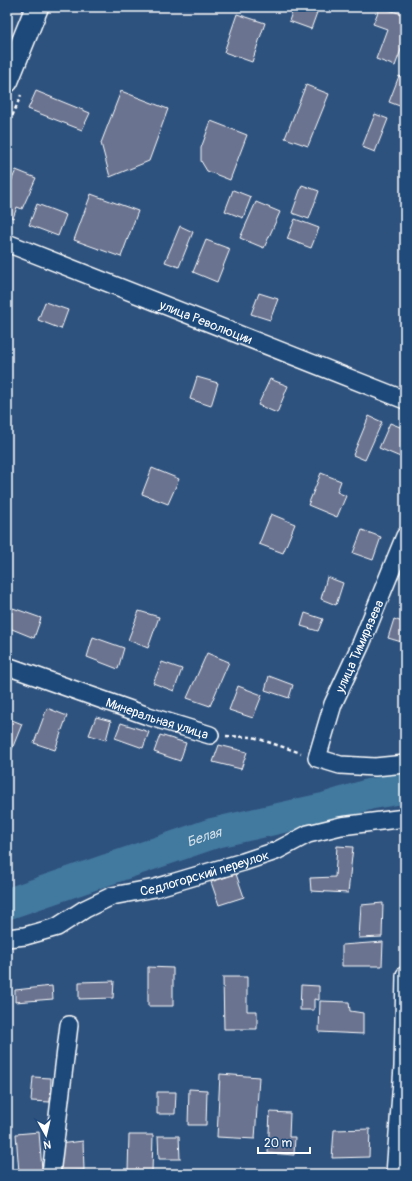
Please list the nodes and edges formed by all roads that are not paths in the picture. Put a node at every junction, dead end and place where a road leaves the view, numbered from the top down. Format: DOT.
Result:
graph roads {
  1 [pos="37,7"];
  2 [pos="7,81"];
  3 [pos="7,243"];
  4 [pos="405,400"];
  5 [pos="405,536"];
  6 [pos="7,666"];
  7 [pos="210,735"];
  8 [pos="405,764"];
  9 [pos="405,818"];
  10 [pos="7,938"];
  11 [pos="405,975"];
  12 [pos="69,1025"];
  13 [pos="395,1173"];
  14 [pos="51,1174"];
  1 -- 2 [label="main road"];
  3 -- 4 [label="street, улица Революции"];
  5 -- 8 [label="street, улица Тимирязева"];
  6 -- 7 [label="street, Минеральная улица"];
  9 -- 10 [label="street, Седлогорский переулок"];
  11 -- 13 [label="street"];
  12 -- 14 [label="street"];
}
